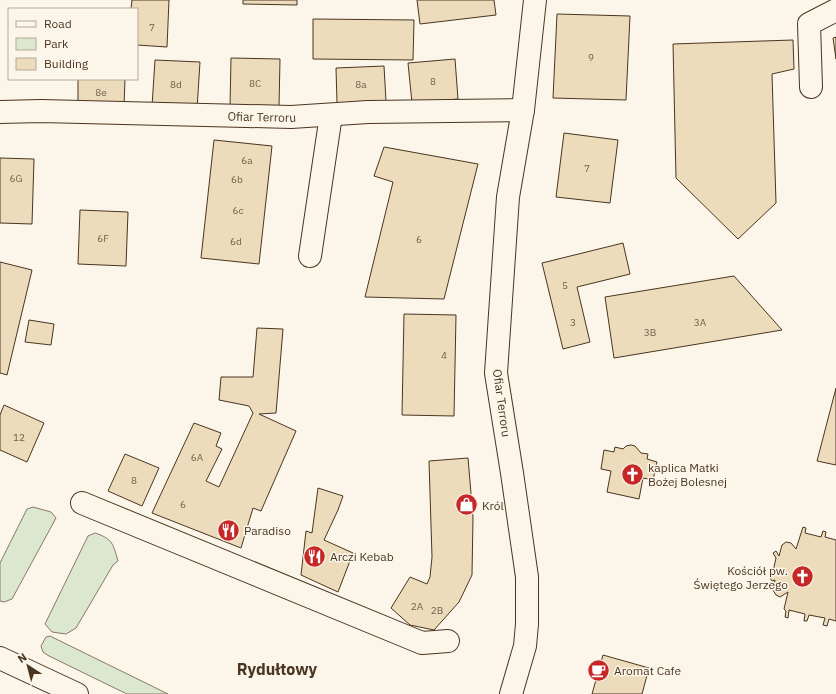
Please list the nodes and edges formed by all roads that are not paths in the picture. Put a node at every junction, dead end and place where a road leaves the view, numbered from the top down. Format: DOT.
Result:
graph roads {
  1 [pos="535,0"];
  2 [pos="836,10"];
  3 [pos="811,87"];
  4 [pos="523,110"];
  5 [pos="0,112"];
  6 [pos="331,115"];
  7 [pos="310,256"];
  8 [pos="82,502"];
  9 [pos="448,641"];
  10 [pos="0,658"];
  11 [pos="77,694"];
  12 [pos="511,694"];
  1 -- 4 [label="street, Ofiar Terroru"];
  2 -- 3 [label="street"];
  4 -- 6 [label="street, Ofiar Terroru"];
  4 -- 12 [label="street, Ofiar Terroru"];
  5 -- 6 [label="street, Ofiar Terroru"];
  6 -- 7 [label="street"];
  8 -- 9 [label="street"];
  10 -- 11 [label="street"];
}
